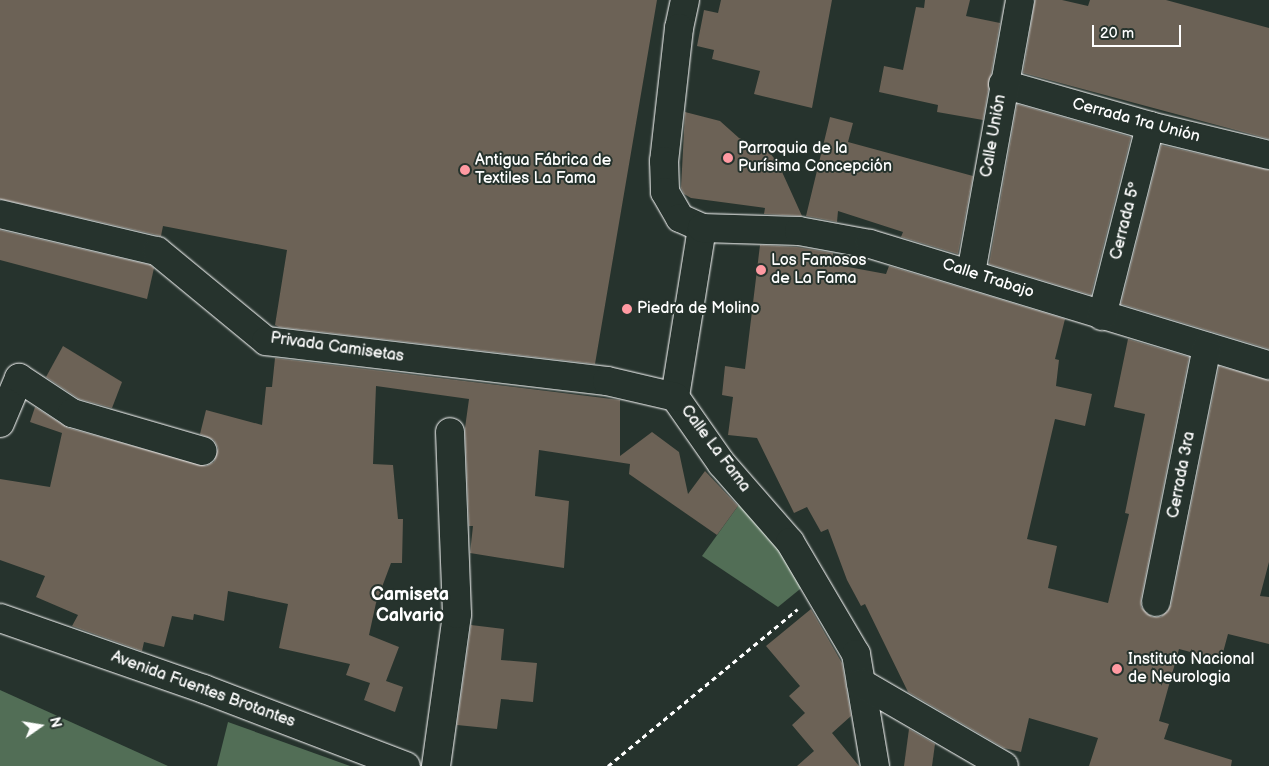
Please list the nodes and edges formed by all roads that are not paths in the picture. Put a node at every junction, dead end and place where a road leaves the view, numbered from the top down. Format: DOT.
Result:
graph roads {
  1 [pos="685,0"];
  2 [pos="1020,0"];
  3 [pos="1003,84"];
  4 [pos="1150,126"];
  5 [pos="1269,155"];
  6 [pos="0,214"];
  7 [pos="702,228"];
  8 [pos="971,273"];
  9 [pos="1102,316"];
  10 [pos="1208,347"];
  11 [pos="1269,365"];
  12 [pos="676,397"];
  13 [pos="0,424"];
  14 [pos="450,432"];
  15 [pos="203,451"];
  16 [pos="1156,602"];
  17 [pos="0,618"];
  18 [pos="861,683"];
  19 [pos="406,766"];
  20 [pos="436,766"];
  21 [pos="875,766"];
  22 [pos="1004,766"];
  1 -- 7 [label="street"];
  2 -- 3 [label="street, Calle Unión"];
  3 -- 4 [label="street, Cerrada 1ra Unión"];
  3 -- 8 [label="street, Calle Unión"];
  4 -- 5 [label="street, Cerrada 1ra Unión"];
  4 -- 9 [label="street, Cerrada 5º"];
  6 -- 12 [label="street, Privada Camisetas"];
  7 -- 8 [label="street, Calle Trabajo"];
  7 -- 12 [label="street, Calle La Fama"];
  8 -- 9 [label="street, Calle Trabajo"];
  9 -- 10 [label="street, Calle Trabajo"];
  10 -- 11 [label="street, Calle Trabajo"];
  10 -- 16 [label="street, Cerrada 3ra"];
  12 -- 18 [label="street, Calle La Fama"];
  13 -- 15 [label="street"];
  14 -- 20 [label="street"];
  17 -- 19 [label="street, Avenida Fuentes Brotantes"];
  18 -- 21 [label="street, Calle La Fama"];
  18 -- 22 [label="street"];
}
